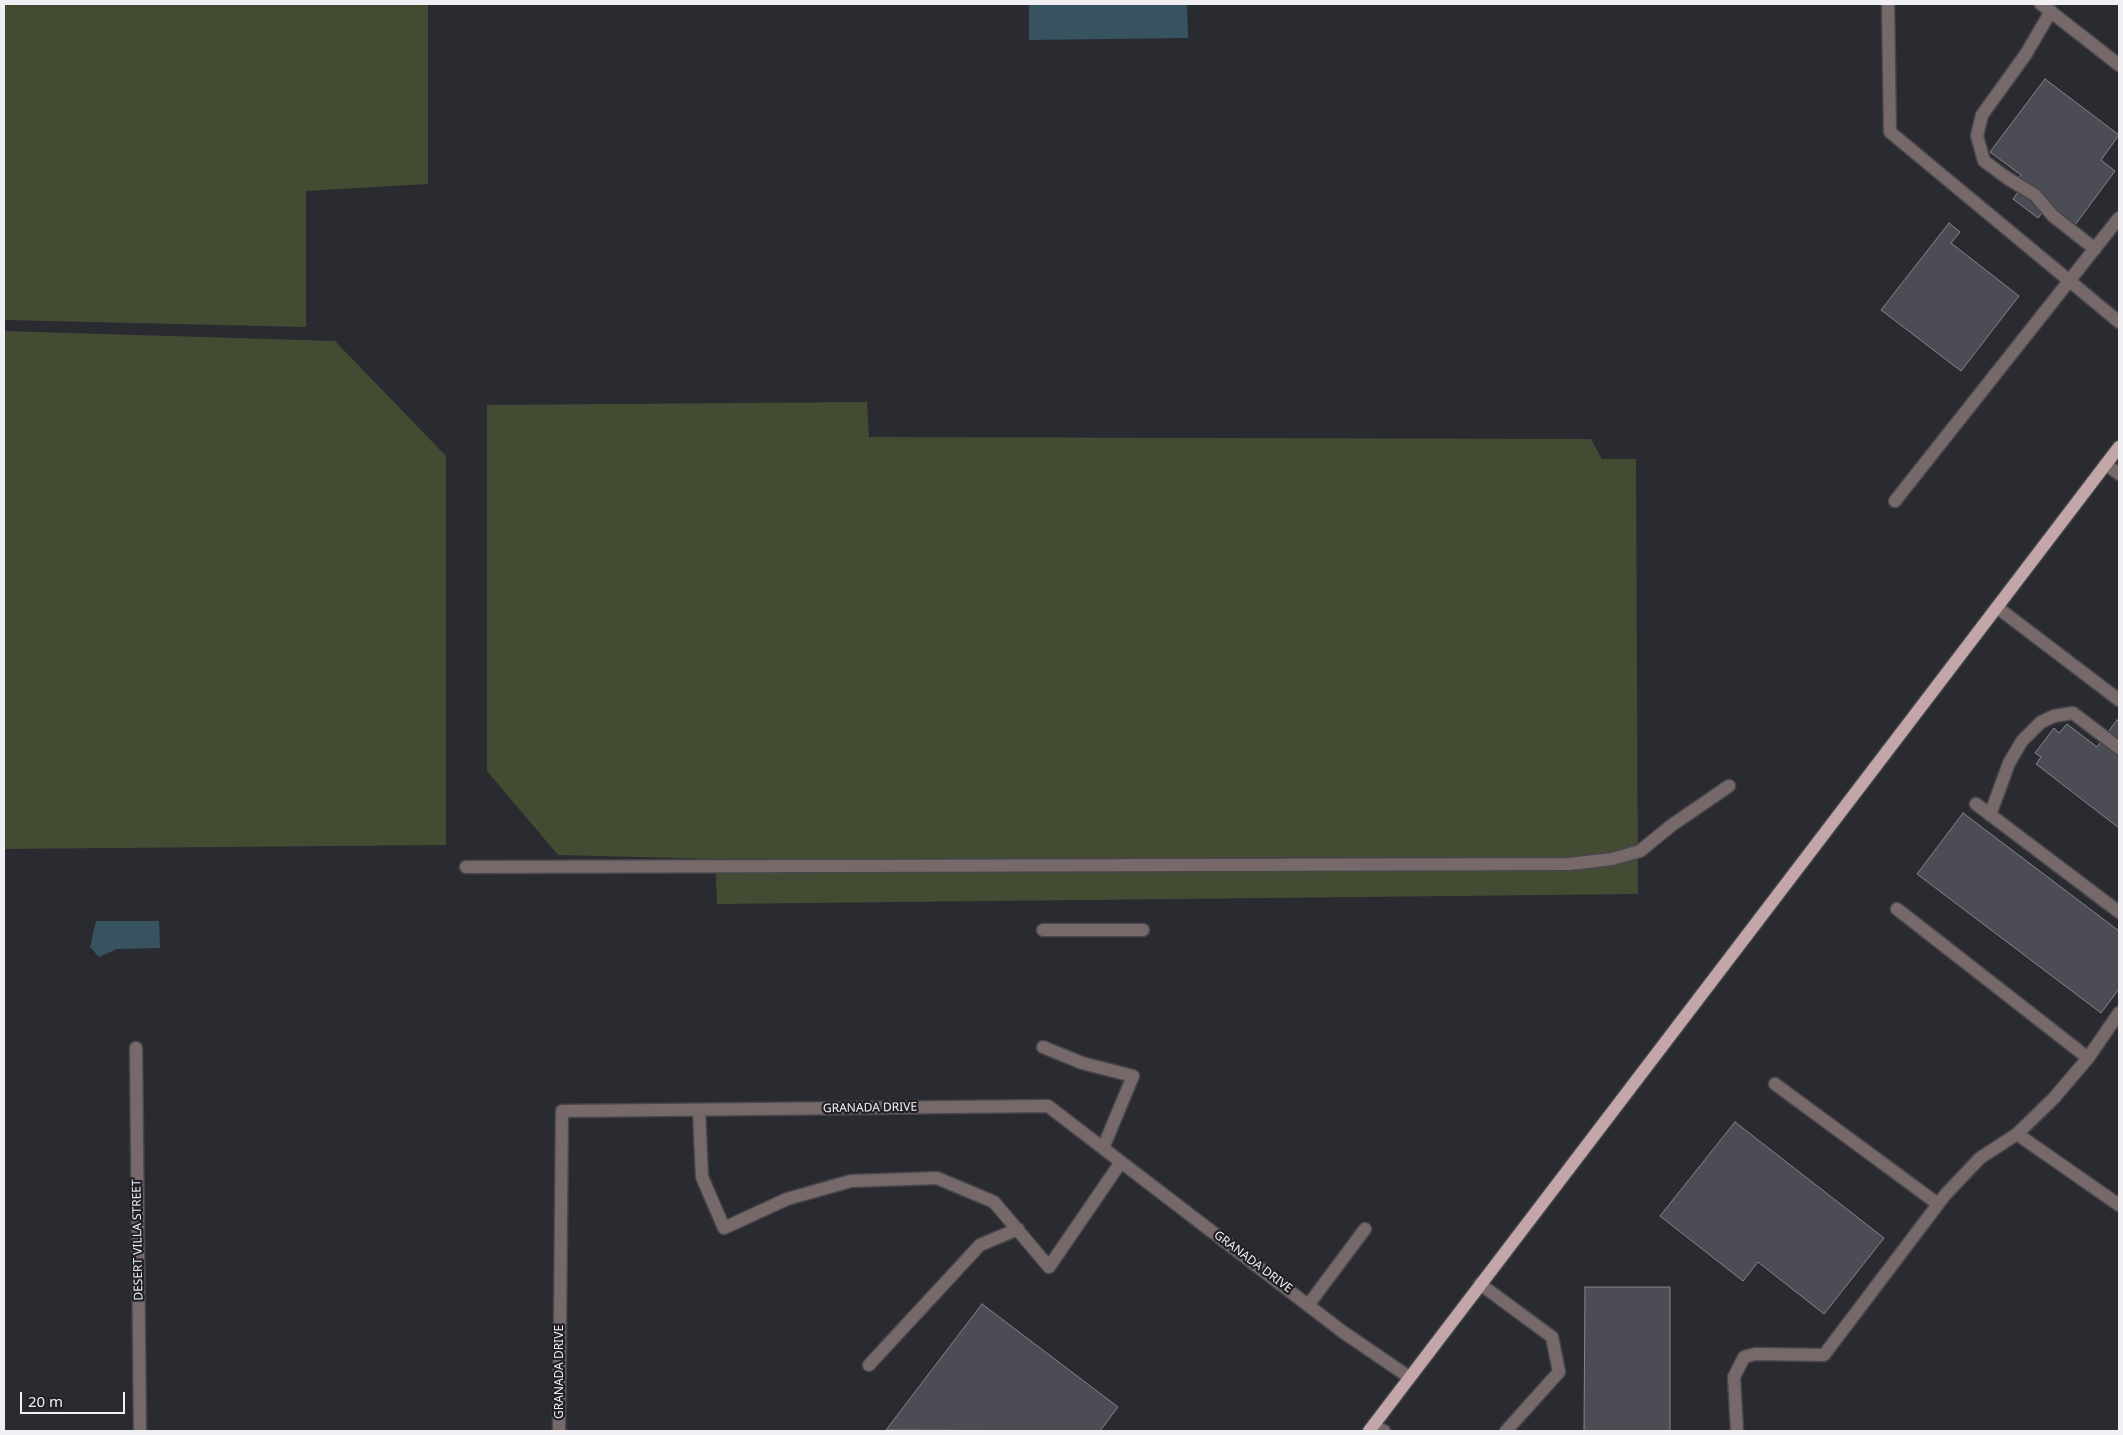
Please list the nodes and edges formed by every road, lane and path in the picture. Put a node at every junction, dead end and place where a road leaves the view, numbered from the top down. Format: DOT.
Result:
graph roads {
  1 [pos="1888,4"];
  2 [pos="2046,8"];
  3 [pos="2119,65"];
  4 [pos="2119,218"];
  5 [pos="2095,249"];
  6 [pos="2070,281"];
  7 [pos="2119,322"];
  8 [pos="2119,448"];
  9 [pos="2107,465"];
  10 [pos="2119,474"];
  11 [pos="1895,501"];
  12 [pos="1998,608"];
  13 [pos="2119,700"];
  14 [pos="2119,748"];
  15 [pos="1729,786"];
  16 [pos="1976,804"];
  17 [pos="1990,815"];
  18 [pos="466,867"];
  19 [pos="1897,909"];
  20 [pos="2119,912"];
  21 [pos="1043,930"];
  22 [pos="1143,930"];
  23 [pos="2119,1013"];
  24 [pos="1043,1047"];
  25 [pos="136,1048"];
  26 [pos="2088,1058"];
  27 [pos="1775,1084"];
  28 [pos="699,1110"];
  29 [pos="2017,1134"];
  30 [pos="1103,1148"];
  31 [pos="1121,1162"];
  32 [pos="1938,1204"];
  33 [pos="2119,1205"];
  34 [pos="1018,1230"];
  35 [pos="1365,1230"];
  36 [pos="1480,1284"];
  37 [pos="1309,1304"];
  38 [pos="869,1365"];
  39 [pos="1409,1377"];
  40 [pos="1375,1429"];
  41 [pos="140,1431"];
  42 [pos="559,1431"];
  43 [pos="1506,1431"];
  44 [pos="1736,1431"];
  1 -- 6 [label="street"];
  2 -- 3 [label="street"];
  2 -- 5 [label="street"];
  4 -- 5 [label="street"];
  5 -- 6 [label="street"];
  6 -- 7 [label="street"];
  6 -- 11 [label="street"];
  8 -- 9 [label="main road"];
  9 -- 10 [label="street"];
  9 -- 12 [label="main road"];
  12 -- 13 [label="street"];
  12 -- 36 [label="main road"];
  14 -- 17 [label="street"];
  15 -- 18 [label="street"];
  16 -- 17 [label="street"];
  17 -- 20 [label="street"];
  19 -- 26 [label="street"];
  21 -- 22 [label="street"];
  23 -- 26 [label="street"];
  24 -- 30 [label="street"];
  25 -- 41 [label="street, DESERT VILLA STREET"];
  26 -- 29 [label="street"];
  27 -- 32 [label="street"];
  28 -- 30 [label="street, GRANADA DRIVE"];
  28 -- 34 [label="street"];
  28 -- 42 [label="street, GRANADA DRIVE"];
  29 -- 32 [label="street"];
  29 -- 33 [label="street"];
  30 -- 31 [label="street, GRANADA DRIVE"];
  31 -- 34 [label="street"];
  31 -- 37 [label="street, GRANADA DRIVE"];
  32 -- 44 [label="street"];
  34 -- 38 [label="street"];
  35 -- 37 [label="street"];
  36 -- 39 [label="main road"];
  36 -- 43 [label="street"];
  37 -- 39 [label="street, GRANADA DRIVE"];
  39 -- 40 [label="main road"];
}
